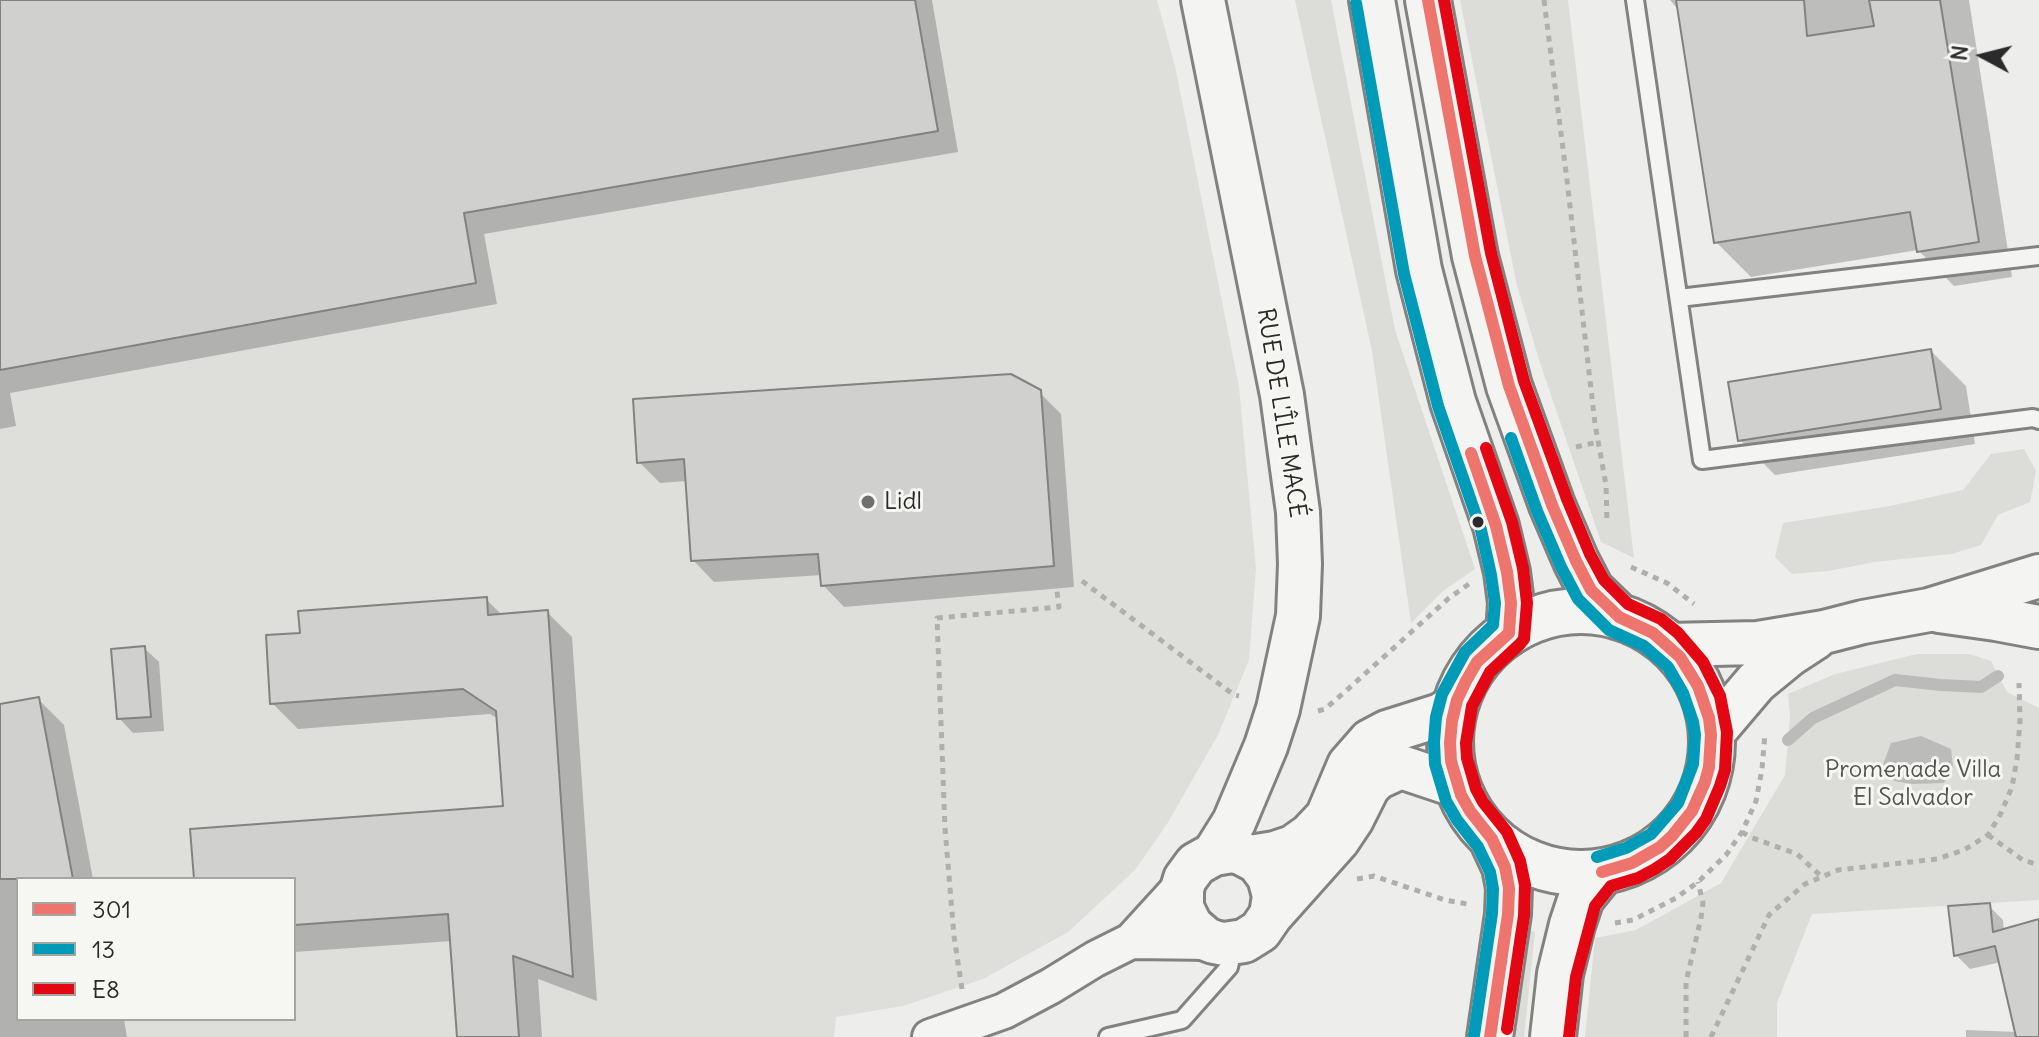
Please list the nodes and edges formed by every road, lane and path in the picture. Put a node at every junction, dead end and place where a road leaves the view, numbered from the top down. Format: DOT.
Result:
graph roads {
  1 [pos="1203,0"];
  2 [pos="1372,0"];
  3 [pos="1428,0"];
  4 [pos="1544,0"];
  5 [pos="1635,0"];
  6 [pos="2039,256"];
  7 [pos="1679,298"];
  8 [pos="2039,420"];
  9 [pos="1610,533"];
  10 [pos="1624,564"];
  11 [pos="1507,572"];
  12 [pos="2039,576"];
  13 [pos="1082,581"];
  14 [pos="1056,584"];
  15 [pos="1929,610"];
  16 [pos="1619,617"];
  17 [pos="2039,627"];
  18 [pos="1824,632"];
  19 [pos="1509,633"];
  20 [pos="1733,643"];
  21 [pos="1668,645"];
  22 [pos="1756,682"];
  23 [pos="2019,683"];
  24 [pos="1455,706"];
  25 [pos="1278,709"];
  26 [pos="1711,735"];
  27 [pos="1458,786"];
  28 [pos="1742,832"];
  29 [pos="1988,835"];
  30 [pos="1492,839"];
  31 [pos="1235,846"];
  32 [pos="2039,865"];
  33 [pos="1602,872"];
  34 [pos="1822,877"];
  35 [pos="1352,880"];
  36 [pos="1183,884"];
  37 [pos="1508,914"];
  38 [pos="1271,915"];
  39 [pos="1131,941"];
  40 [pos="1224,943"];
  41 [pos="964,997"];
  42 [pos="930,1037"];
  43 [pos="1108,1037"];
  44 [pos="1490,1037"];
  45 [pos="1553,1037"];
  46 [pos="1686,1037"];
  47 [pos="1711,1037"];
  1 -- 25 [label="street, RUE DE L'ÎLE MACÉ"];
  2 -- 11 [label="main road"];
  3 -- 16 [label="main road"];
  4 -- 9 [label="path"];
  5 -- 7 [label="lane"];
  6 -- 7 [label="lane"];
  7 -- 8 [label="lane"];
  10 -- 20 [label="path"];
  11 -- 19 [label="main road"];
  11 -- 25 [label="path"];
  12 -- 15 [label="street"];
  13 -- 25 [label="path"];
  14 -- 41 [label="path"];
  15 -- 17 [label="street"];
  15 -- 18 [label="street"];
  16 -- 19 [label="main road"];
  16 -- 21 [label="main road"];
  18 -- 20 [label="street"];
  18 -- 22 [label="street"];
  19 -- 24 [label="main road"];
  20 -- 21 [label="street"];
  21 -- 26 [label="main road"];
  22 -- 26 [label="street"];
  22 -- 28 [label="path"];
  23 -- 29 [label="path"];
  24 -- 27 [label="main road"];
  24 -- 31 [label="street"];
  25 -- 31 [label="street, RUE DE L'ÎLE MACÉ"];
  26 -- 33 [label="main road"];
  27 -- 30 [label="main road"];
  27 -- 38 [label="street"];
  28 -- 34 [label="path"];
  28 -- 46 [label="path"];
  29 -- 32 [label="path"];
  29 -- 34 [label="path"];
  30 -- 33 [label="main road"];
  30 -- 37 [label="main road"];
  31 -- 36 [label="street"];
  31 -- 38 [label="street"];
  33 -- 45 [label="main road"];
  34 -- 47 [label="path"];
  35 -- 37 [label="path"];
  36 -- 39 [label="street"];
  36 -- 40 [label="street"];
  37 -- 44 [label="main road"];
  38 -- 40 [label="street"];
  39 -- 40 [label="street"];
  39 -- 42 [label="street"];
  40 -- 43 [label="lane"];
}
